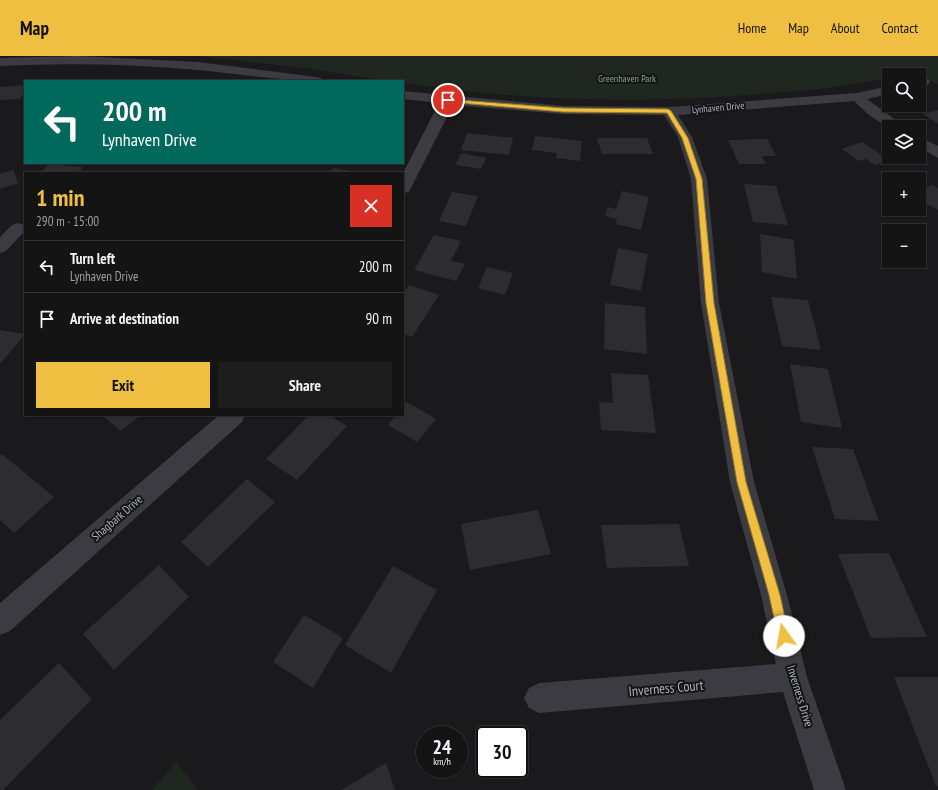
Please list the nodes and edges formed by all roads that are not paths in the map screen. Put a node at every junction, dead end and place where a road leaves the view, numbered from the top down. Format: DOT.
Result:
graph roads {
  1 [pos="0,62"];
  2 [pos="309,80"];
  3 [pos="882,92"];
  4 [pos="404,95"];
  5 [pos="857,97"];
  6 [pos="448,100"];
  7 [pos="668,111"];
  8 [pos="887,120"];
  9 [pos="926,145"];
  10 [pos="938,153"];
  11 [pos="404,186"];
  12 [pos="18,229"];
  13 [pos="0,247"];
  14 [pos="233,416"];
  15 [pos="0,622"];
  16 [pos="793,677"];
  17 [pos="539,698"];
  18 [pos="830,790"];
  1 -- 2 [label="street"];
  3 -- 5 [label="street, Lynhaven Drive"];
  4 -- 6 [label="street, Lynhaven Drive"];
  5 -- 7 [label="street, Lynhaven Drive"];
  5 -- 8 [label="street"];
  6 -- 7 [label="street, Lynhaven Drive"];
  6 -- 11 [label="street"];
  7 -- 16 [label="street, Inverness Drive"];
  9 -- 10 [label="street"];
  12 -- 13 [label="street"];
  14 -- 15 [label="street, Shagbark Drive"];
  16 -- 17 [label="street, Inverness Court"];
  16 -- 18 [label="street, Inverness Drive"];
}
